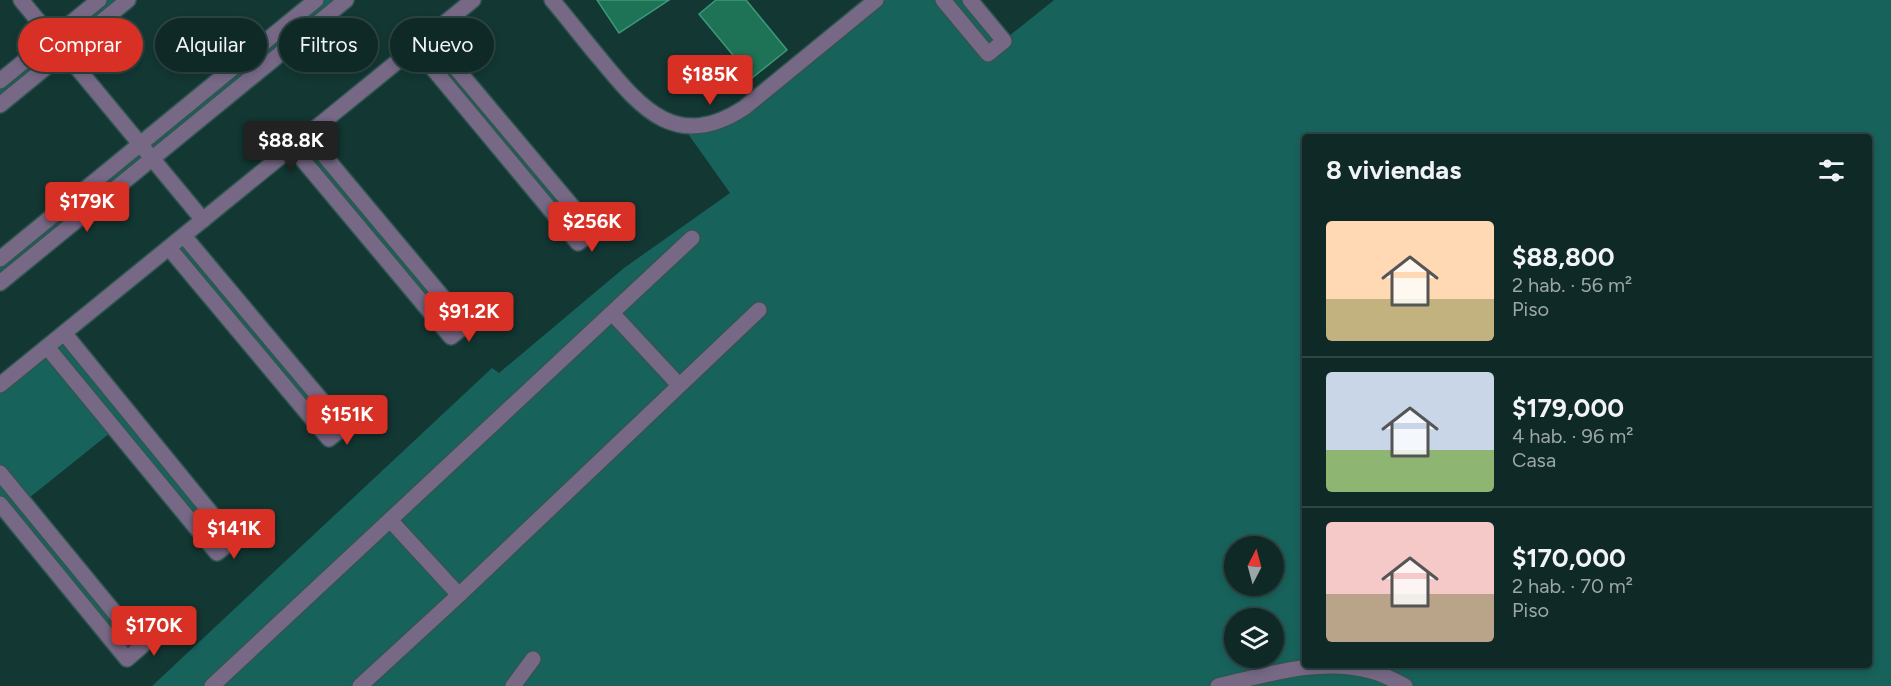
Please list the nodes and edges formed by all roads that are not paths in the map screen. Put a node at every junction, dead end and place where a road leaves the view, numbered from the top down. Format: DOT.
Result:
graph roads {
  1 [pos="21,0"];
  2 [pos="99,0"];
  3 [pos="129,0"];
  4 [pos="316,0"];
  5 [pos="346,0"];
  6 [pos="473,0"];
  7 [pos="552,0"];
  8 [pos="876,0"];
  9 [pos="943,0"];
  10 [pos="970,0"];
  11 [pos="298,15"];
  12 [pos="36,18"];
  13 [pos="77,18"];
  14 [pos="107,18"];
  15 [pos="300,18"];
  16 [pos="324,18"];
  17 [pos="451,18"];
  18 [pos="279,55"];
  19 [pos="18,66"];
  20 [pos="390,67"];
  21 [pos="40,72"];
  22 [pos="82,72"];
  23 [pos="436,72"];
  24 [pos="459,72"];
  25 [pos="0,81"];
  26 [pos="0,105"];
  27 [pos="307,135"];
  28 [pos="141,144"];
  29 [pos="292,147"];
  30 [pos="153,158"];
  31 [pos="203,220"];
  32 [pos="183,236"];
  33 [pos="692,238"];
  34 [pos="169,248"];
  35 [pos="0,259"];
  36 [pos="3,276"];
  37 [pos="759,310"];
  38 [pos="612,313"];
  39 [pos="64,333"];
  40 [pos="47,347"];
  41 [pos="679,385"];
  42 [pos="0,386"];
  43 [pos="0,473"];
  44 [pos="0,504"];
  45 [pos="390,520"];
  46 [pos="459,595"];
  47 [pos="533,659"];
  48 [pos="1314,668"];
  49 [pos="1338,668"];
  50 [pos="212,686"];
  51 [pos="360,686"];
  52 [pos="513,686"];
  53 [pos="1218,686"];
  54 [pos="1405,686"];
  1 -- 12 [label="street"];
  2 -- 13 [label="street"];
  3 -- 14 [label="street"];
  4 -- 11 [label="street"];
  5 -- 16 [label="street"];
  6 -- 17 [label="street"];
  7 -- 8 [label="street"];
  9 -- 10 [label="street"];
  11 -- 15 [label="street"];
  11 -- 28 [label="street"];
  18 -- 30 [label="street"];
  19 -- 25 [label="street"];
  20 -- 27 [label="street"];
  21 -- 26 [label="street"];
  22 -- 28 [label="street"];
  23 -- 24 [label="street"];
  27 -- 29 [label="street"];
  27 -- 29 [label="street"];
  28 -- 30 [label="street"];
  28 -- 35 [label="street"];
  29 -- 31 [label="street"];
  30 -- 31 [label="street"];
  30 -- 36 [label="street"];
  31 -- 32 [label="street"];
  32 -- 34 [label="street"];
  32 -- 34 [label="street"];
  33 -- 38 [label="street"];
  34 -- 39 [label="street"];
  37 -- 41 [label="street"];
  38 -- 41 [label="street"];
  38 -- 45 [label="street"];
  39 -- 40 [label="street"];
  39 -- 40 [label="street"];
  40 -- 42 [label="street"];
  41 -- 46 [label="street"];
  43 -- 44 [label="street"];
  45 -- 46 [label="street"];
  45 -- 50 [label="street"];
  46 -- 51 [label="street"];
  47 -- 52 [label="street"];
  48 -- 53 [label="street"];
  49 -- 54 [label="street"];
}
